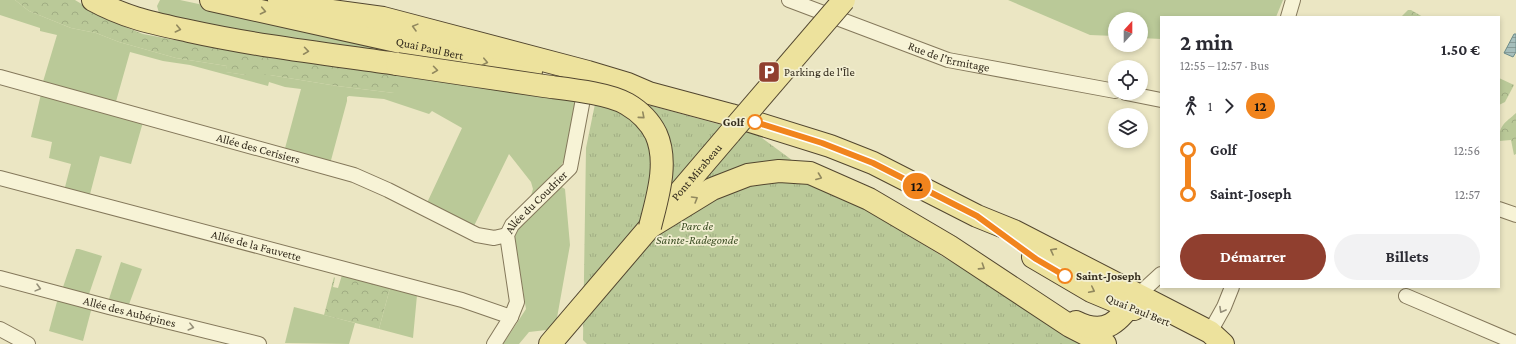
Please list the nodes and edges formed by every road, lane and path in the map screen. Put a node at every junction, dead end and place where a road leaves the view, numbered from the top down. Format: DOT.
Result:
graph roads {
  1 [pos="93,0"];
  2 [pos="211,0"];
  3 [pos="279,0"];
  4 [pos="789,0"];
  5 [pos="844,0"];
  6 [pos="1293,0"];
  7 [pos="138,10"];
  8 [pos="1288,16"];
  9 [pos="0,77"];
  10 [pos="587,77"];
  11 [pos="1108,90"];
  12 [pos="1148,97"];
  13 [pos="1160,100"];
  14 [pos="0,178"];
  15 [pos="1500,209"];
  16 [pos="1516,215"];
  17 [pos="650,227"];
  18 [pos="507,235"];
  19 [pos="1160,275"];
  20 [pos="0,278"];
  21 [pos="1232,288"];
  22 [pos="1406,296"];
  23 [pos="1031,299"];
  24 [pos="1133,301"];
  25 [pos="511,317"];
  26 [pos="0,329"];
  27 [pos="1218,340"];
  28 [pos="1516,343"];
  29 [pos="28,344"];
  30 [pos="259,344"];
  31 [pos="494,344"];
  32 [pos="550,344"];
  33 [pos="1105,344"];
  1 -- 7 [label="main road"];
  2 -- 10 [label="main road, Quai Paul Bert, one-way"];
  10 -- 3 [label="main road, Quai Paul Bert, one-way"];
  4 -- 11 [label="street, Rue de l'Ermitage"];
  5 -- 17 [label="main road, Pont Mirabeau, bridge"];
  6 -- 8 [label="street"];
  7 -- 17 [label="main road, one-way, bridge"];
  9 -- 18 [label="street, Allée des Cerisiers"];
  10 -- 18 [label="street, Allée du Coudrier"];
  10 -- 24 [label="main road, Quai Paul Bert"];
  12 -- 13 [label="street"];
  14 -- 25 [label="street, Allée de la Fauvette"];
  15 -- 16 [label="street"];
  17 -- 23 [label="main road, one-way"];
  17 -- 32 [label="main road, Pont Mirabeau"];
  18 -- 25 [label="street, Allée du Coudrier"];
  19 -- 24 [label="street"];
  20 -- 30 [label="street, Allée des Aubépines, one-way"];
  21 -- 27 [label="street, one-way"];
  22 -- 28 [label="street"];
  23 -- 24 [label="main road"];
  23 -- 33 [label="main road"];
  24 -- 27 [label="main road, Quai Paul Bert"];
  25 -- 31 [label="street, Allée du Coudrier"];
  26 -- 29 [label="street"];
}
